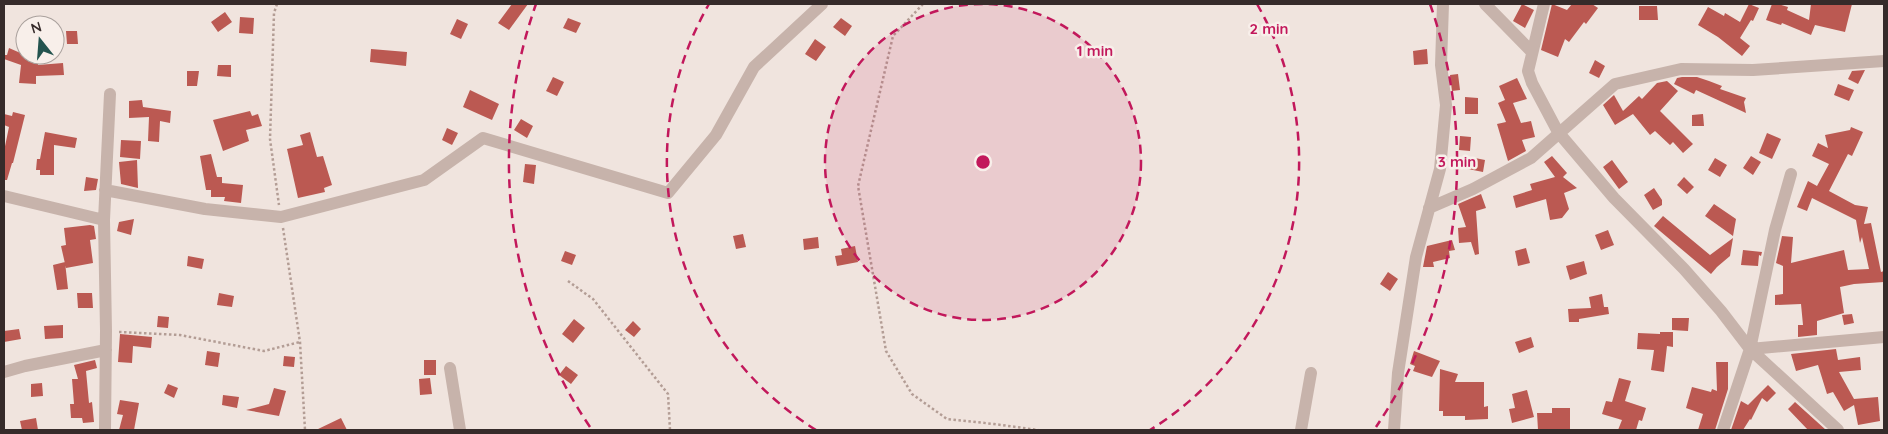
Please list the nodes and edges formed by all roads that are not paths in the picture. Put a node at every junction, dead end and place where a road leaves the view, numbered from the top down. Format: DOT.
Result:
graph roads {
  1 [pos="822,4"];
  2 [pos="1443,4"];
  3 [pos="1485,4"];
  4 [pos="1544,4"];
  5 [pos="1532,52"];
  6 [pos="1884,62"];
  7 [pos="110,94"];
  8 [pos="1558,132"];
  9 [pos="1791,174"];
  10 [pos="105,190"];
  11 [pos="4,196"];
  12 [pos="1429,208"];
  13 [pos="104,220"];
  14 [pos="1884,337"];
  15 [pos="106,350"];
  16 [pos="1750,350"];
  17 [pos="450,368"];
  18 [pos="4,372"];
  19 [pos="1311,373"];
  20 [pos="105,430"];
  21 [pos="460,430"];
  22 [pos="1301,430"];
  23 [pos="1394,430"];
  24 [pos="1723,430"];
  25 [pos="1838,430"];
  1 -- 10 [label="street"];
  2 -- 12 [label="street"];
  3 -- 5 [label="street"];
  4 -- 5 [label="street"];
  5 -- 8 [label="street"];
  6 -- 8 [label="street"];
  7 -- 10 [label="street"];
  8 -- 12 [label="street"];
  8 -- 16 [label="street"];
  9 -- 16 [label="street"];
  10 -- 13 [label="street"];
  11 -- 13 [label="street"];
  12 -- 23 [label="street"];
  13 -- 15 [label="street"];
  14 -- 16 [label="street"];
  15 -- 18 [label="street"];
  15 -- 20 [label="street"];
  16 -- 24 [label="street"];
  16 -- 25 [label="street"];
  17 -- 21 [label="street"];
  19 -- 22 [label="street"];
}
